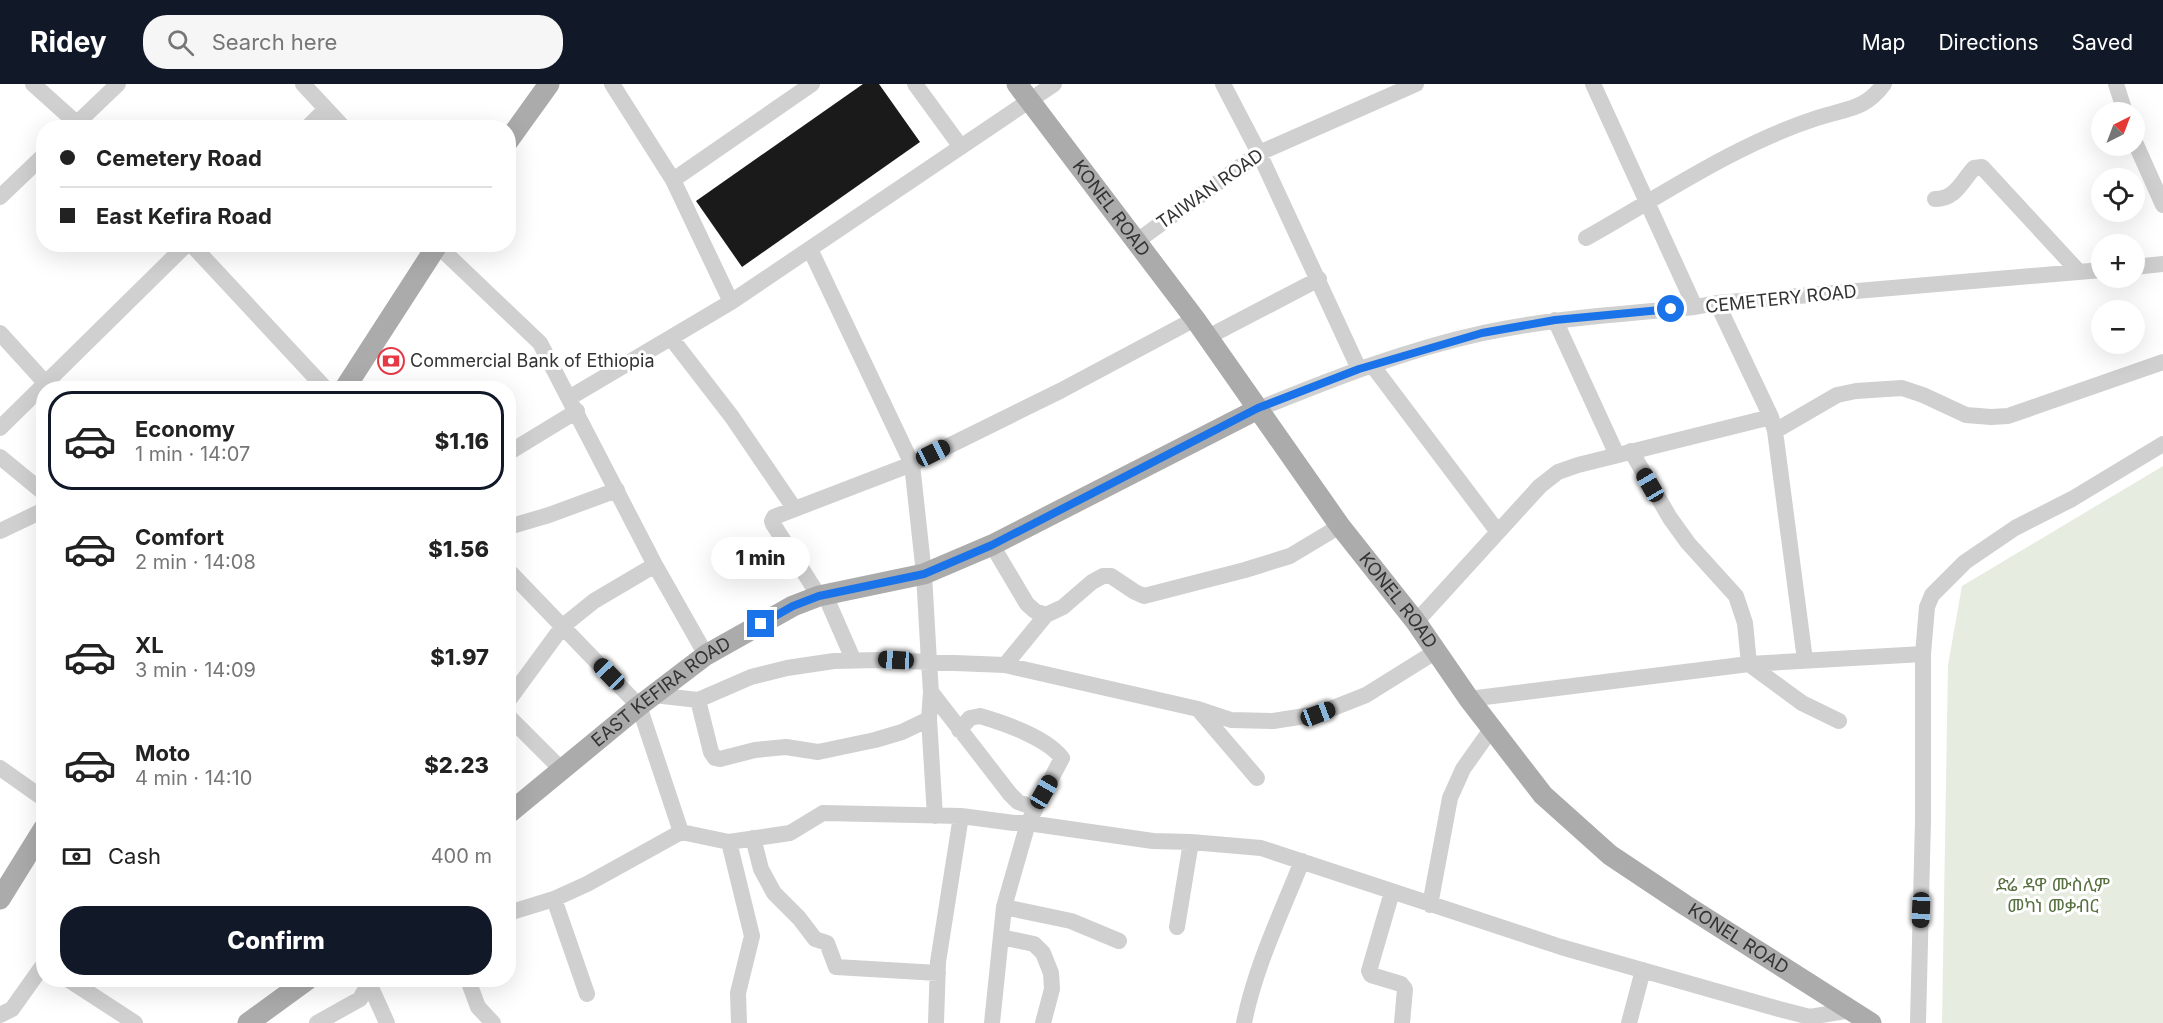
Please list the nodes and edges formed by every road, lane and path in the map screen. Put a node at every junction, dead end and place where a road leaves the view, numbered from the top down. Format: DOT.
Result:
graph roads {
  1 [pos="33,84"];
  2 [pos="118,84"];
  3 [pos="303,84"];
  4 [pos="612,84"];
  5 [pos="915,84"];
  6 [pos="1054,84"];
  7 [pos="1223,84"];
  8 [pos="1416,84"];
  9 [pos="1593,84"];
  10 [pos="1884,84"];
  11 [pos="2116,84"];
  12 [pos="544,86"];
  13 [pos="803,87"];
  14 [pos="1023,92"];
  15 [pos="2122,102"];
  16 [pos="326,109"];
  17 [pos="71,120"];
  18 [pos="83,120"];
  19 [pos="315,120"];
  20 [pos="336,120"];
  21 [pos="516,129"];
  22 [pos="961,147"];
  23 [pos="1259,153"];
  24 [pos="2141,156"];
  25 [pos="36,163"];
  26 [pos="673,180"];
  27 [pos="0,197"];
  28 [pos="1935,199"];
  29 [pos="1648,203"];
  30 [pos="2163,205"];
  31 [pos="1586,238"];
  32 [pos="1137,241"];
  33 [pos="810,249"];
  34 [pos="181,252"];
  35 [pos="197,252"];
  36 [pos="432,252"];
  37 [pos="444,252"];
  38 [pos="2163,264"];
  39 [pos="2145,266"];
  40 [pos="2091,271"];
  41 [pos="2079,272"];
  42 [pos="1319,279"];
  43 [pos="731,302"];
  44 [pos="1717,303"];
  45 [pos="1695,307"];
  46 [pos="1195,319"];
  47 [pos="1555,320"];
  48 [pos="0,333"];
  49 [pos="1208,337"];
  50 [pos="671,338"];
  51 [pos="2163,362"];
  52 [pos="1366,367"];
  53 [pos="43,381"];
  54 [pos="53,381"];
  55 [pos="318,381"];
  56 [pos="350,381"];
  57 [pos="36,396"];
  58 [pos="573,405"];
  59 [pos="1258,408"];
  60 [pos="1773,424"];
  61 [pos="0,428"];
  62 [pos="2163,444"];
  63 [pos="516,447"];
  64 [pos="1624,453"];
  65 [pos="0,457"];
  66 [pos="912,464"];
  67 [pos="36,486"];
  68 [pos="617,490"];
  69 [pos="794,508"];
  70 [pos="36,514"];
  71 [pos="516,525"];
  72 [pos="1340,526"];
  73 [pos="0,531"];
  74 [pos="1498,532"];
  75 [pos="992,545"];
  76 [pos="655,566"];
  77 [pos="924,574"];
  78 [pos="516,578"];
  79 [pos="822,596"];
  80 [pos="1046,615"];
  81 [pos="1416,622"];
  82 [pos="563,626"];
  83 [pos="1435,652"];
  84 [pos="1923,654"];
  85 [pos="706,656"];
  86 [pos="853,659"];
  87 [pos="1805,660"];
  88 [pos="929,662"];
  89 [pos="1749,664"];
  90 [pos="1005,665"];
  91 [pos="516,690"];
  92 [pos="931,692"];
  93 [pos="1469,699"];
  94 [pos="698,700"];
  95 [pos="647,701"];
  96 [pos="1198,709"];
  97 [pos="929,719"];
  98 [pos="1839,721"];
  99 [pos="516,724"];
  100 [pos="1492,728"];
  101 [pos="959,730"];
  102 [pos="0,768"];
  103 [pos="562,770"];
  104 [pos="1257,778"];
  105 [pos="36,793"];
  106 [pos="516,807"];
  107 [pos="1032,815"];
  108 [pos="935,816"];
  109 [pos="961,816"];
  110 [pos="681,832"];
  111 [pos="753,838"];
  112 [pos="36,841"];
  113 [pos="729,842"];
  114 [pos="1191,842"];
  115 [pos="1302,861"];
  116 [pos="1392,892"];
  117 [pos="0,899"];
  118 [pos="554,899"];
  119 [pos="1430,905"];
  120 [pos="1004,908"];
  121 [pos="516,911"];
  122 [pos="1177,927"];
  123 [pos="1001,937"];
  124 [pos="1119,942"];
  125 [pos="1643,970"];
  126 [pos="938,973"];
  127 [pos="36,975"];
  128 [pos="80,987"];
  129 [pos="295,987"];
  130 [pos="367,987"];
  131 [pos="373,987"];
  132 [pos="471,987"];
  133 [pos="587,994"];
  134 [pos="1851,1010"];
  135 [pos="0,1015"];
  136 [pos="135,1023"];
  137 [pos="248,1023"];
  138 [pos="317,1023"];
  139 [pos="387,1023"];
  140 [pos="493,1023"];
  141 [pos="739,1023"];
  142 [pos="936,1023"];
  143 [pos="992,1023"];
  144 [pos="1042,1023"];
  145 [pos="1244,1023"];
  146 [pos="1401,1023"];
  147 [pos="1629,1023"];
  148 [pos="1871,1023"];
  149 [pos="1918,1023"];
  1 -- 17 [label="street"];
  2 -- 18 [label="street"];
  3 -- 16 [label="street"];
  4 -- 26 [label="street"];
  5 -- 22 [label="street"];
  6 -- 14 [label="street"];
  7 -- 23 [label="street"];
  8 -- 23 [label="street, TAIWAN ROAD"];
  9 -- 29 [label="street"];
  10 -- 29 [label="street"];
  11 -- 15 [label="street"];
  12 -- 21 [label="main road"];
  13 -- 26 [label="street"];
  14 -- 22 [label="street"];
  14 -- 32 [label="main road, KONEL ROAD"];
  16 -- 19 [label="street"];
  16 -- 20 [label="street"];
  22 -- 33 [label="street"];
  23 -- 32 [label="street, TAIWAN ROAD"];
  23 -- 42 [label="street"];
  24 -- 30 [label="street"];
  25 -- 27 [label="street"];
  26 -- 43 [label="street"];
  28 -- 41 [label="street"];
  29 -- 31 [label="street"];
  29 -- 45 [label="street"];
  32 -- 46 [label="main road, KONEL ROAD"];
  33 -- 43 [label="street"];
  33 -- 66 [label="street"];
  34 -- 54 [label="street"];
  35 -- 55 [label="street"];
  36 -- 56 [label="main road"];
  37 -- 58 [label="street"];
  38 -- 39 [label="street"];
  40 -- 41 [label="street, CEMETERY ROAD"];
  41 -- 44 [label="street, CEMETERY ROAD"];
  42 -- 49 [label="street"];
  42 -- 52 [label="street"];
  43 -- 50 [label="street"];
  44 -- 45 [label="street, CEMETERY ROAD"];
  44 -- 60 [label="street"];
  45 -- 47 [label="street, CEMETERY ROAD"];
  46 -- 49 [label="main road, KONEL ROAD"];
  46 -- 66 [label="street"];
  47 -- 52 [label="street, CEMETERY ROAD"];
  47 -- 64 [label="street"];
  48 -- 53 [label="street"];
  49 -- 59 [label="main road, KONEL ROAD"];
  50 -- 58 [label="street"];
  50 -- 69 [label="street"];
  51 -- 60 [label="street"];
  52 -- 59 [label="street, CEMETERY ROAD"];
  52 -- 74 [label="street"];
  57 -- 61 [label="street"];
  58 -- 63 [label="street"];
  58 -- 68 [label="street"];
  59 -- 72 [label="main road, KONEL ROAD"];
  59 -- 75 [label="main road, EAST KEFIRA ROAD"];
  60 -- 64 [label="street"];
  60 -- 87 [label="street"];
  62 -- 84 [label="street"];
  64 -- 74 [label="street"];
  64 -- 89 [label="street"];
  65 -- 67 [label="street"];
  66 -- 69 [label="street"];
  66 -- 77 [label="street"];
  68 -- 71 [label="street"];
  68 -- 76 [label="street"];
  69 -- 79 [label="street"];
  70 -- 73 [label="street"];
  72 -- 80 [label="street"];
  72 -- 81 [label="main road, KONEL ROAD"];
  74 -- 81 [label="street"];
  75 -- 77 [label="main road, EAST KEFIRA ROAD"];
  75 -- 80 [label="street"];
  76 -- 82 [label="street"];
  76 -- 85 [label="street"];
  77 -- 79 [label="main road, EAST KEFIRA ROAD"];
  77 -- 88 [label="street"];
  78 -- 82 [label="street"];
  79 -- 85 [label="main road, EAST KEFIRA ROAD"];
  79 -- 86 [label="street"];
  80 -- 90 [label="street"];
  81 -- 83 [label="main road, KONEL ROAD"];
  82 -- 91 [label="street"];
  82 -- 95 [label="street"];
  83 -- 93 [label="main road, KONEL ROAD"];
  83 -- 96 [label="street"];
  84 -- 87 [label="street"];
  84 -- 149 [label="street"];
  85 -- 95 [label="main road, EAST KEFIRA ROAD"];
  86 -- 88 [label="street"];
  86 -- 94 [label="street"];
  87 -- 89 [label="street"];
  88 -- 90 [label="street"];
  88 -- 92 [label="street"];
  89 -- 93 [label="street"];
  89 -- 98 [label="street"];
  90 -- 96 [label="street"];
  92 -- 97 [label="street"];
  92 -- 101 [label="street"];
  93 -- 100 [label="main road, KONEL ROAD"];
  94 -- 95 [label="street"];
  94 -- 97 [label="street"];
  95 -- 103 [label="main road, EAST KEFIRA ROAD"];
  95 -- 110 [label="street"];
  96 -- 104 [label="street"];
  97 -- 108 [label="street"];
  99 -- 103 [label="street"];
  100 -- 119 [label="street"];
  100 -- 134 [label="main road, KONEL ROAD"];
  101 -- 107 [label="street"];
  101 -- 107 [label="street"];
  102 -- 105 [label="street"];
  103 -- 106 [label="main road, EAST KEFIRA ROAD"];
  107 -- 109 [label="street"];
  107 -- 114 [label="street"];
  107 -- 120 [label="street"];
  108 -- 109 [label="street"];
  108 -- 111 [label="street"];
  109 -- 126 [label="street"];
  110 -- 113 [label="street"];
  110 -- 118 [label="street"];
  111 -- 113 [label="street"];
  111 -- 126 [label="street"];
  112 -- 117 [label="main road"];
  113 -- 141 [label="street"];
  114 -- 115 [label="street"];
  114 -- 122 [label="street"];
  115 -- 116 [label="street"];
  115 -- 145 [label="street"];
  116 -- 119 [label="street"];
  116 -- 146 [label="street"];
  118 -- 121 [label="street"];
  118 -- 133 [label="street"];
  119 -- 125 [label="street"];
  120 -- 123 [label="street"];
  120 -- 124 [label="street"];
  123 -- 143 [label="street"];
  123 -- 144 [label="street"];
  125 -- 134 [label="street"];
  125 -- 147 [label="street"];
  126 -- 142 [label="street"];
  127 -- 135 [label="street"];
  128 -- 136 [label="street"];
  129 -- 137 [label="main road"];
  130 -- 138 [label="street"];
  131 -- 139 [label="street"];
  132 -- 140 [label="street"];
  134 -- 148 [label="main road, KONEL ROAD"];
}
